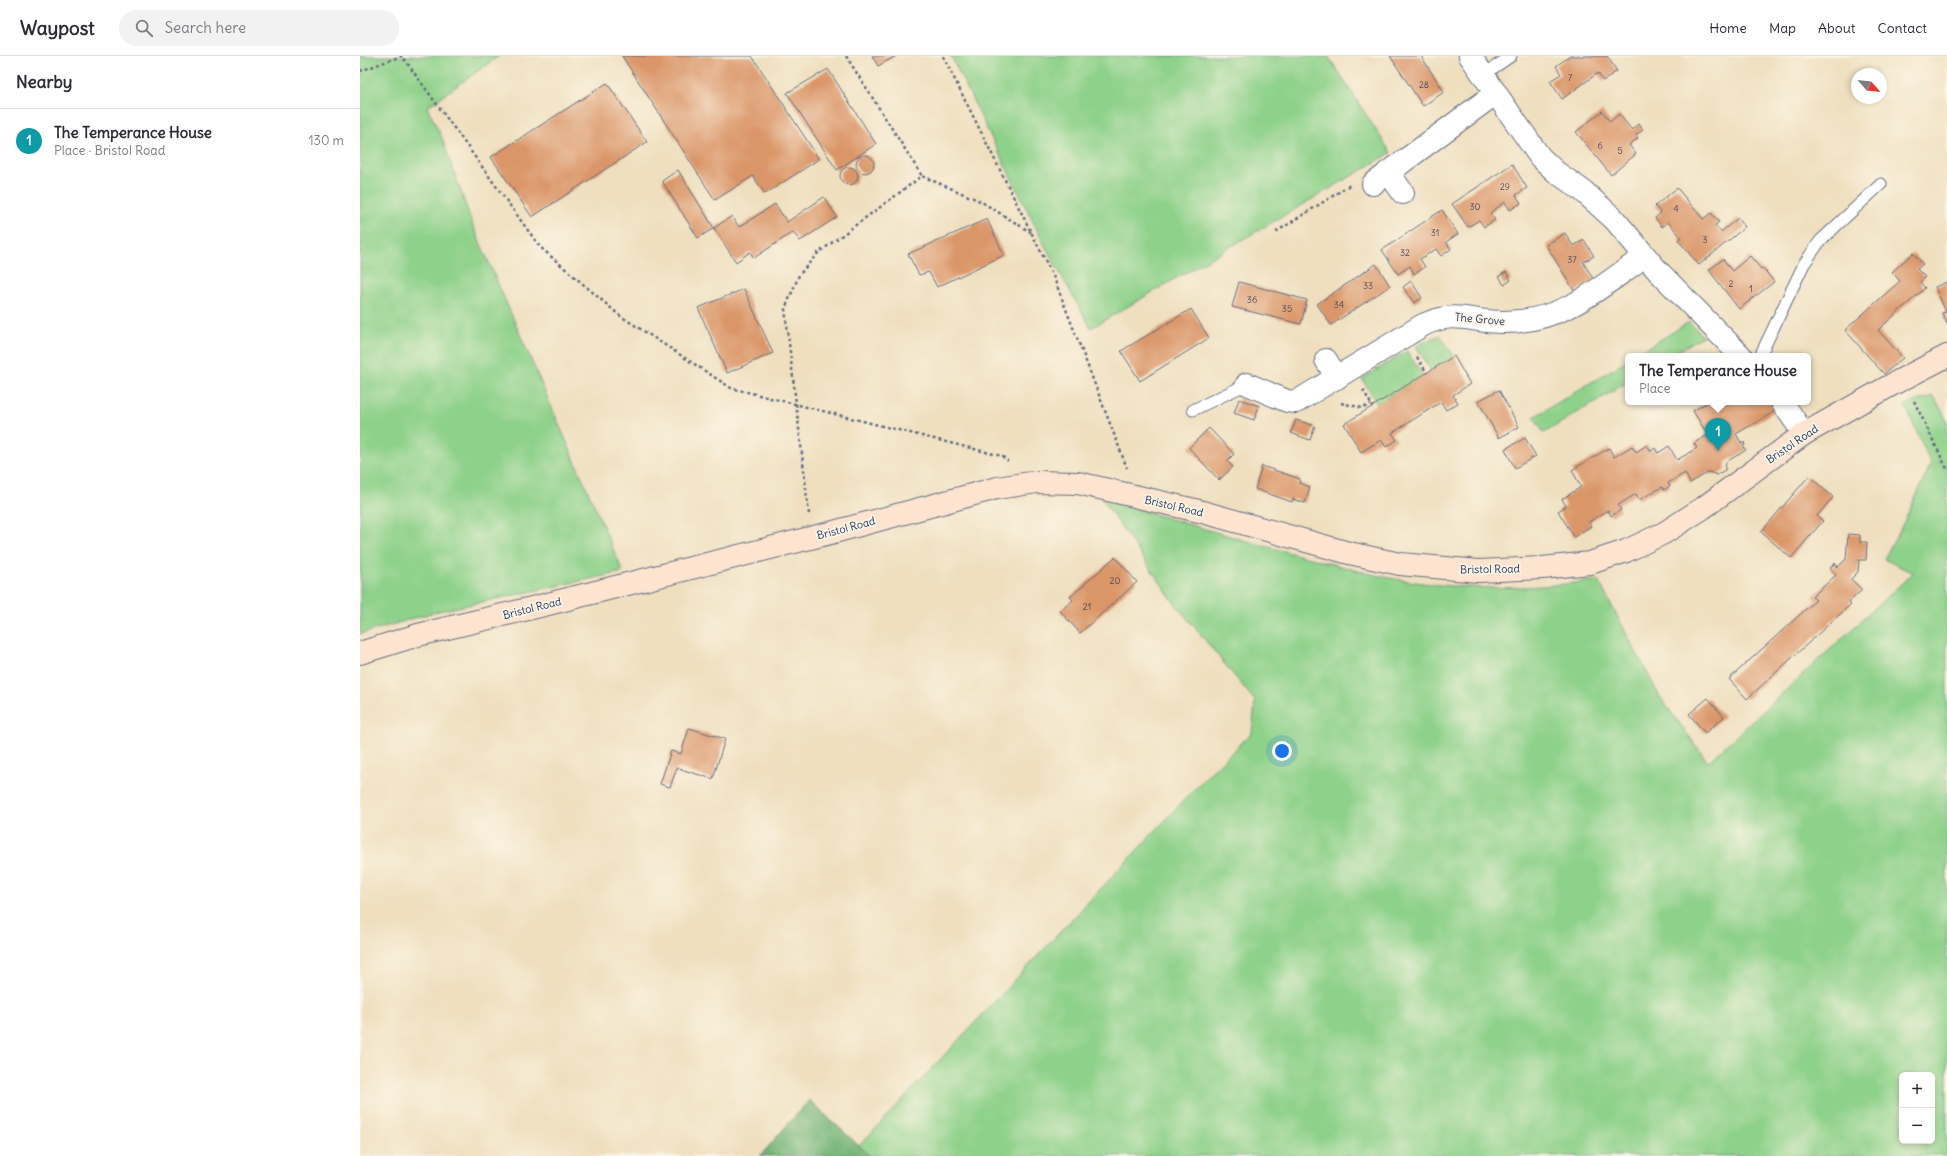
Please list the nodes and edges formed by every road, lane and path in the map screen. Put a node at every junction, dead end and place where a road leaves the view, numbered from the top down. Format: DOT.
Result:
graph roads {
  1 [pos="846,56"];
  2 [pos="944,56"];
  3 [pos="1470,56"];
  4 [pos="1511,56"];
  5 [pos="360,71"];
  6 [pos="1483,75"];
  7 [pos="1496,93"];
  8 [pos="922,176"];
  9 [pos="1380,178"];
  10 [pos="1881,184"];
  11 [pos="1403,192"];
  12 [pos="1276,232"];
  13 [pos="1032,233"];
  14 [pos="1645,256"];
  15 [pos="1738,353"];
  16 [pos="1761,353"];
  17 [pos="1947,356"];
  18 [pos="1903,379"];
  19 [pos="1247,384"];
  20 [pos="795,405"];
  21 [pos="1784,405"];
  22 [pos="1193,410"];
  23 [pos="1804,434"];
  24 [pos="1947,469"];
  25 [pos="1037,482"];
  26 [pos="1138,497"];
  27 [pos="812,537"];
  28 [pos="360,654"];
  1 -- 8 [label="path"];
  2 -- 13 [label="path"];
  3 -- 6 [label="street"];
  4 -- 6 [label="lane"];
  5 -- 20 [label="path"];
  6 -- 7 [label="street"];
  7 -- 9 [label="street"];
  7 -- 14 [label="street"];
  8 -- 13 [label="path"];
  8 -- 20 [label="path"];
  9 -- 11 [label="street"];
  9 -- 12 [label="path"];
  10 -- 16 [label="lane"];
  13 -- 26 [label="path"];
  14 -- 15 [label="street"];
  14 -- 19 [label="street, The Grove"];
  17 -- 18 [label="main road, Bristol Road"];
  18 -- 23 [label="main road, Bristol Road"];
  18 -- 24 [label="path"];
  19 -- 22 [label="lane"];
  20 -- 25 [label="path"];
  20 -- 27 [label="path"];
  21 -- 23 [label="street"];
  23 -- 26 [label="main road, Bristol Road"];
  25 -- 26 [label="main road, Bristol Road"];
  25 -- 27 [label="main road, Bristol Road"];
  27 -- 28 [label="main road, Bristol Road"];
}
